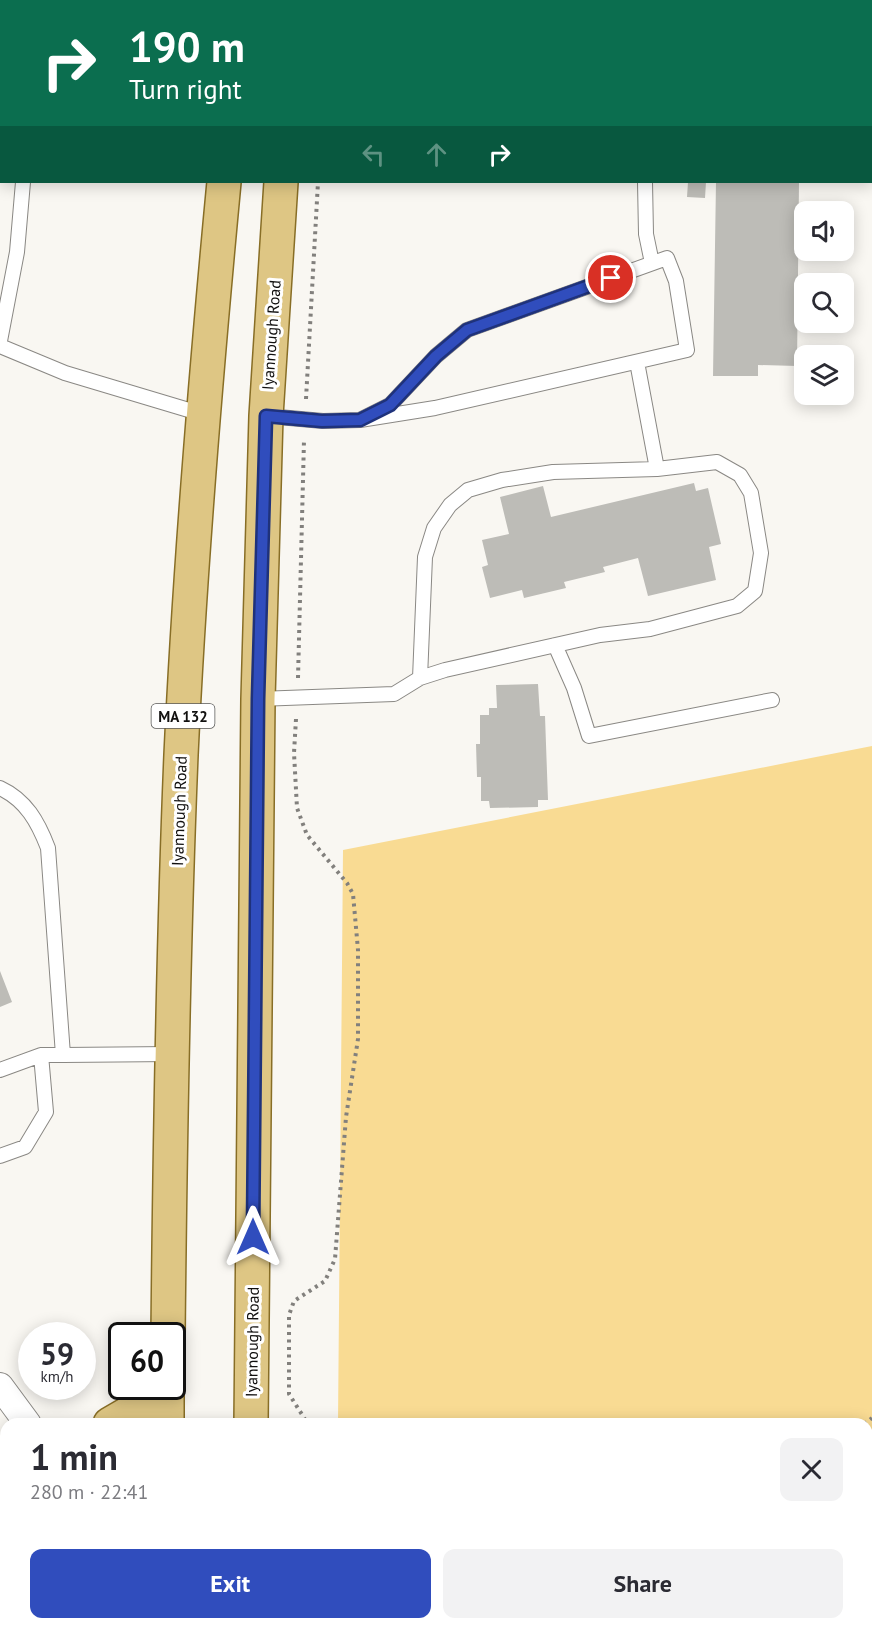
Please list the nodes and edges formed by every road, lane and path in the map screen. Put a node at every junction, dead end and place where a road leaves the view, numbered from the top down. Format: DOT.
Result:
graph roads {
  1 [pos="23,183"];
  2 [pos="224,183"];
  3 [pos="281,183"];
  4 [pos="318,183"];
  5 [pos="645,183"];
  6 [pos="652,264"];
  7 [pos="0,343"];
  8 [pos="637,362"];
  9 [pos="202,414"];
  10 [pos="266,416"];
  11 [pos="304,419"];
  12 [pos="360,420"];
  13 [pos="657,469"];
  14 [pos="555,645"];
  15 [pos="420,678"];
  16 [pos="297,698"];
  17 [pos="258,699"];
  18 [pos="772,700"];
  19 [pos="0,788"];
  20 [pos="171,1054"];
  21 [pos="41,1055"];
  22 [pos="63,1055"];
  23 [pos="0,1070"];
  24 [pos="0,1156"];
  25 [pos="168,1322"];
  26 [pos="0,1386"];
  27 [pos="148,1400"];
  28 [pos="166,1400"];
  29 [pos="24,1418"];
  30 [pos="120,1418"];
  31 [pos="167,1418"];
  32 [pos="251,1418"];
  33 [pos="304,1418"];
  1 -- 7 [label="lane"];
  2 -- 9 [label="main road, Iyannough Road / MA 132"];
  3 -- 10 [label="main road, Iyannough Road"];
  4 -- 11 [label="path"];
  5 -- 6 [label="lane"];
  6 -- 8 [label="lane"];
  6 -- 12 [label="lane"];
  7 -- 9 [label="lane"];
  8 -- 12 [label="lane"];
  8 -- 13 [label="lane"];
  9 -- 20 [label="main road, Iyannough Road / MA 132"];
  10 -- 11 [label="lane"];
  10 -- 17 [label="main road, Iyannough Road"];
  11 -- 12 [label="lane"];
  11 -- 16 [label="path"];
  13 -- 14 [label="lane"];
  13 -- 15 [label="lane"];
  14 -- 15 [label="lane"];
  14 -- 18 [label="lane"];
  15 -- 16 [label="lane"];
  16 -- 17 [label="lane"];
  16 -- 33 [label="path"];
  17 -- 32 [label="main road, Iyannough Road"];
  19 -- 22 [label="lane"];
  20 -- 22 [label="lane"];
  20 -- 25 [label="main road, Iyannough Road / MA 132"];
  21 -- 22 [label="lane"];
  21 -- 23 [label="lane"];
  21 -- 24 [label="lane"];
  26 -- 29 [label="street"];
  27 -- 30 [label="main road"];
  28 -- 31 [label="main road"];
}
